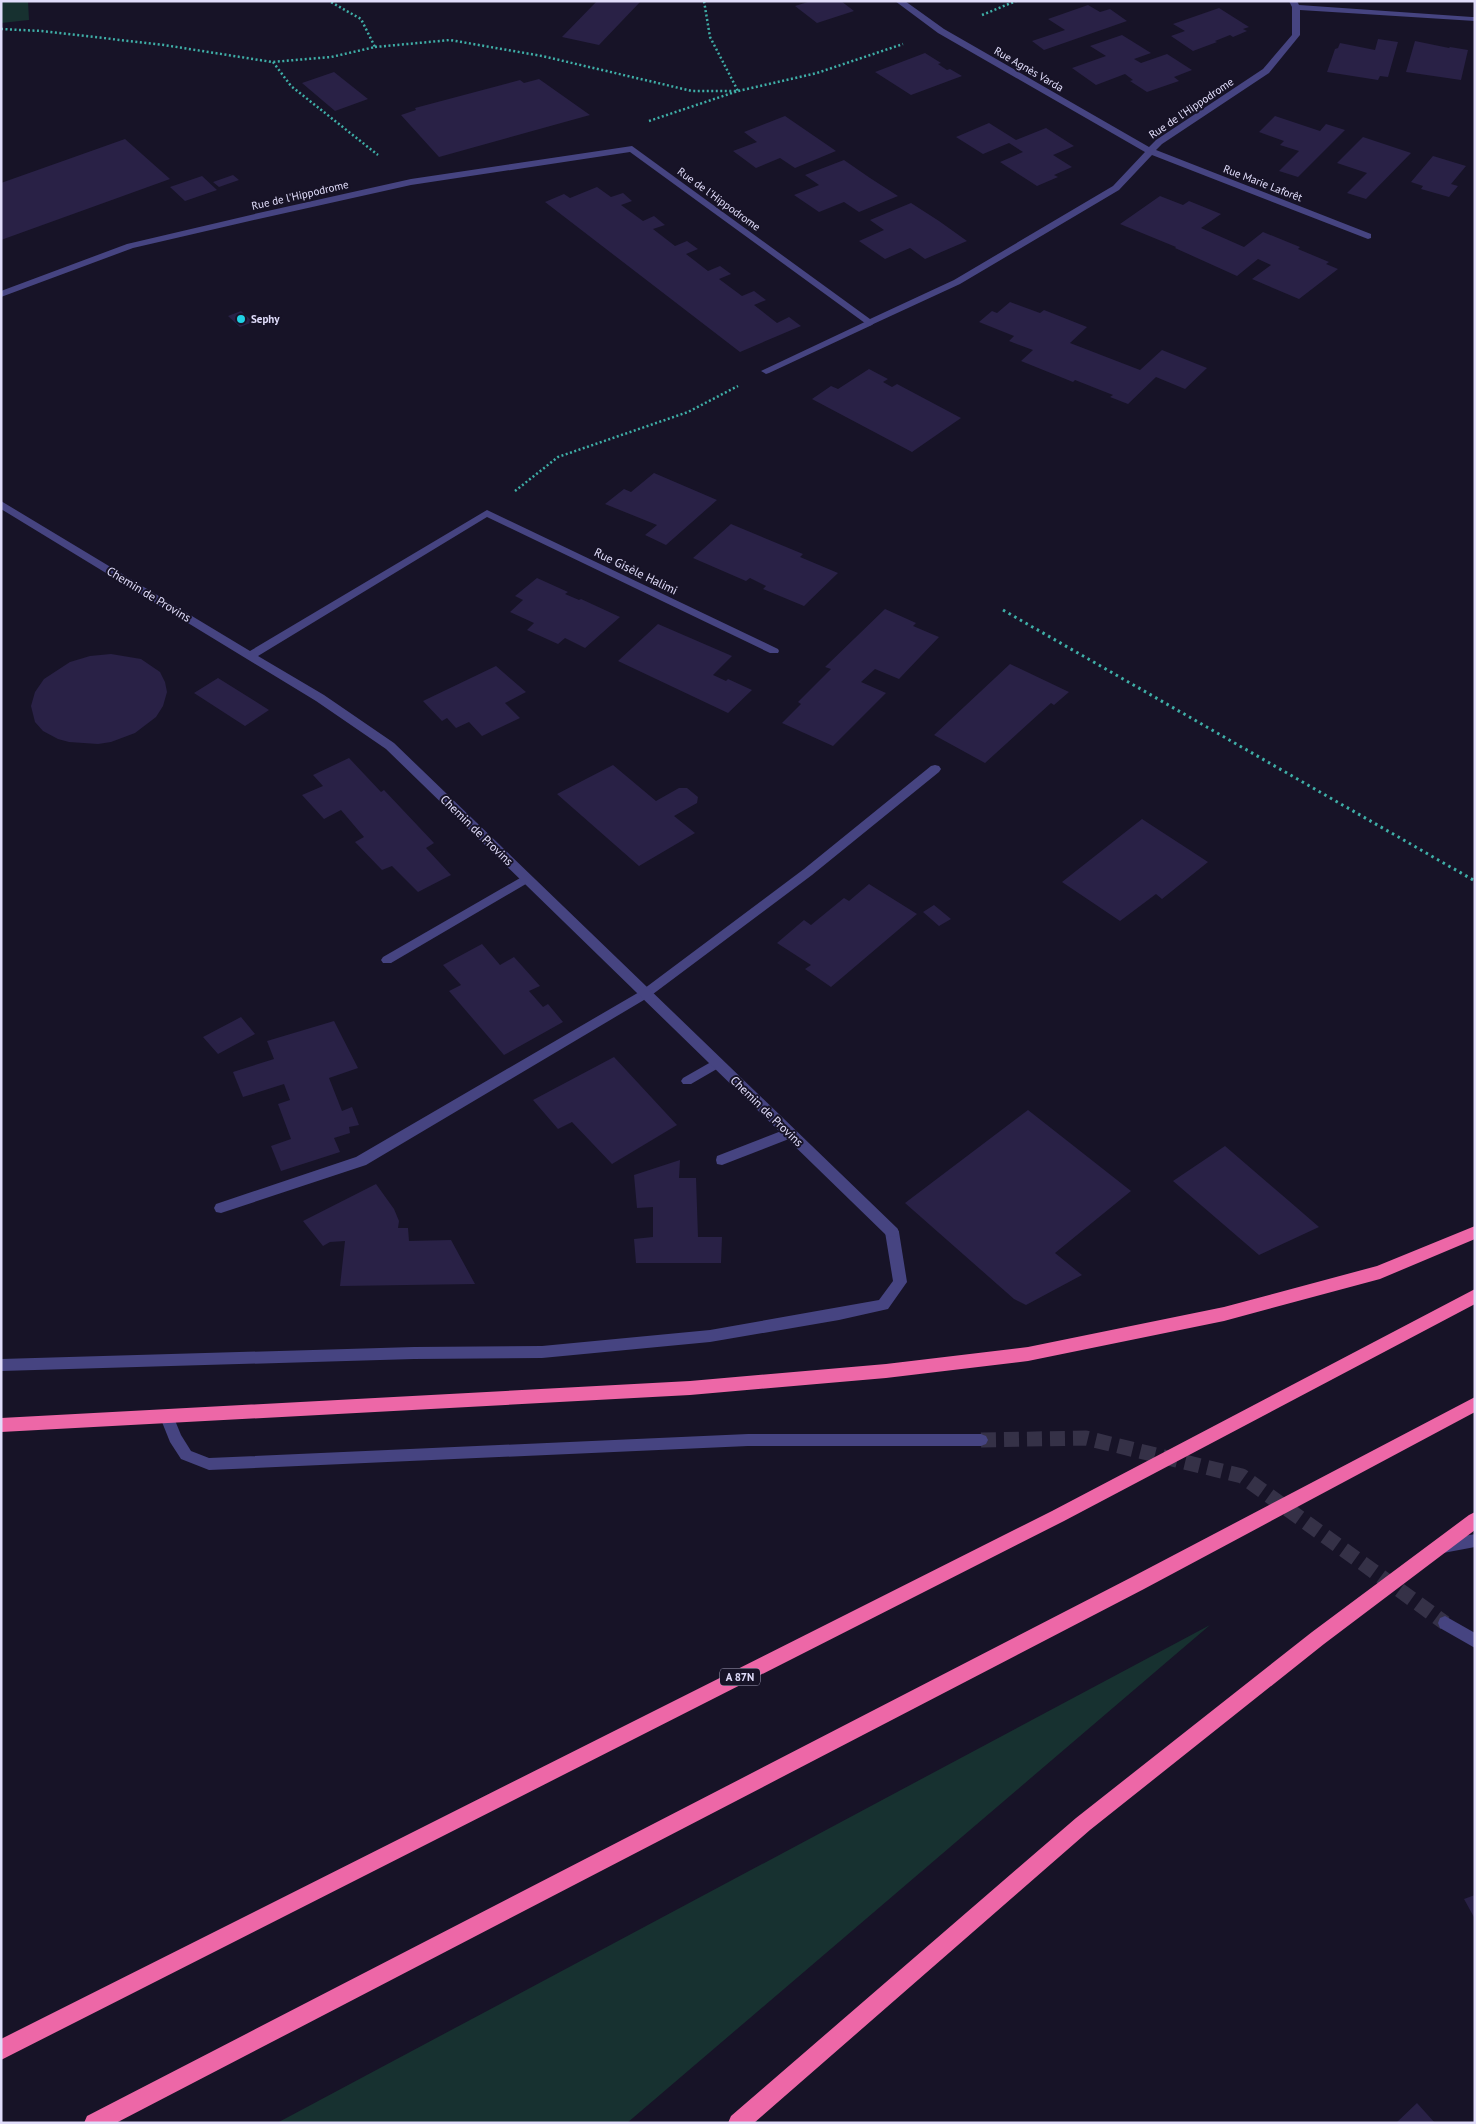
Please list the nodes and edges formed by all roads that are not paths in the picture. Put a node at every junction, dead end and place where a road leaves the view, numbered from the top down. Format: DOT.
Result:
graph roads {
  1 [pos="899,1"];
  2 [pos="1294,4"];
  3 [pos="1472,19"];
  4 [pos="1150,151"];
  5 [pos="1368,236"];
  6 [pos="1,294"];
  7 [pos="869,324"];
  8 [pos="766,371"];
  9 [pos="1,504"];
  10 [pos="774,651"];
  11 [pos="250,656"];
  12 [pos="935,769"];
  13 [pos="527,878"];
  14 [pos="387,960"];
  15 [pos="645,994"];
  16 [pos="718,1063"];
  17 [pos="687,1082"];
  18 [pos="789,1133"];
  19 [pos="722,1160"];
  20 [pos="221,1208"];
  21 [pos="1475,1232"];
  22 [pos="1475,1296"];
  23 [pos="1,1365"];
  24 [pos="1475,1404"];
  25 [pos="167,1417"];
  26 [pos="1,1425"];
  27 [pos="981,1440"];
  28 [pos="1475,1520"];
  29 [pos="1475,1540"];
  30 [pos="1440,1546"];
  31 [pos="1444,1623"];
  32 [pos="1475,1641"];
  33 [pos="1,2050"];
  34 [pos="94,2123"];
  35 [pos="738,2123"];
  1 -- 4 [label="street, Rue Agnès Varda"];
  2 -- 3 [label="street"];
  2 -- 4 [label="street, Rue de l'Hippodrome"];
  4 -- 5 [label="street, Rue Marie Laforêt"];
  4 -- 7 [label="street, Rue de l'Hippodrome"];
  6 -- 7 [label="street, Rue de l'Hippodrome"];
  7 -- 8 [label="street"];
  9 -- 11 [label="street, Chemin de Provins"];
  10 -- 11 [label="street, Rue Gisèle Halimi"];
  11 -- 13 [label="street, Chemin de Provins"];
  12 -- 15 [label="street"];
  13 -- 14 [label="street"];
  13 -- 15 [label="street, Chemin de Provins"];
  15 -- 16 [label="street, Chemin de Provins"];
  15 -- 20 [label="street"];
  16 -- 17 [label="street"];
  16 -- 18 [label="street, Chemin de Provins"];
  18 -- 19 [label="street"];
  18 -- 23 [label="street, Chemin de Provins"];
  21 -- 25 [label="highway"];
  22 -- 33 [label="highway, A 87N"];
  24 -- 34 [label="highway"];
  25 -- 26 [label="highway"];
  25 -- 27 [label="street"];
  28 -- 30 [label="highway"];
  29 -- 30 [label="street"];
  30 -- 35 [label="highway"];
  31 -- 32 [label="street"];
}
